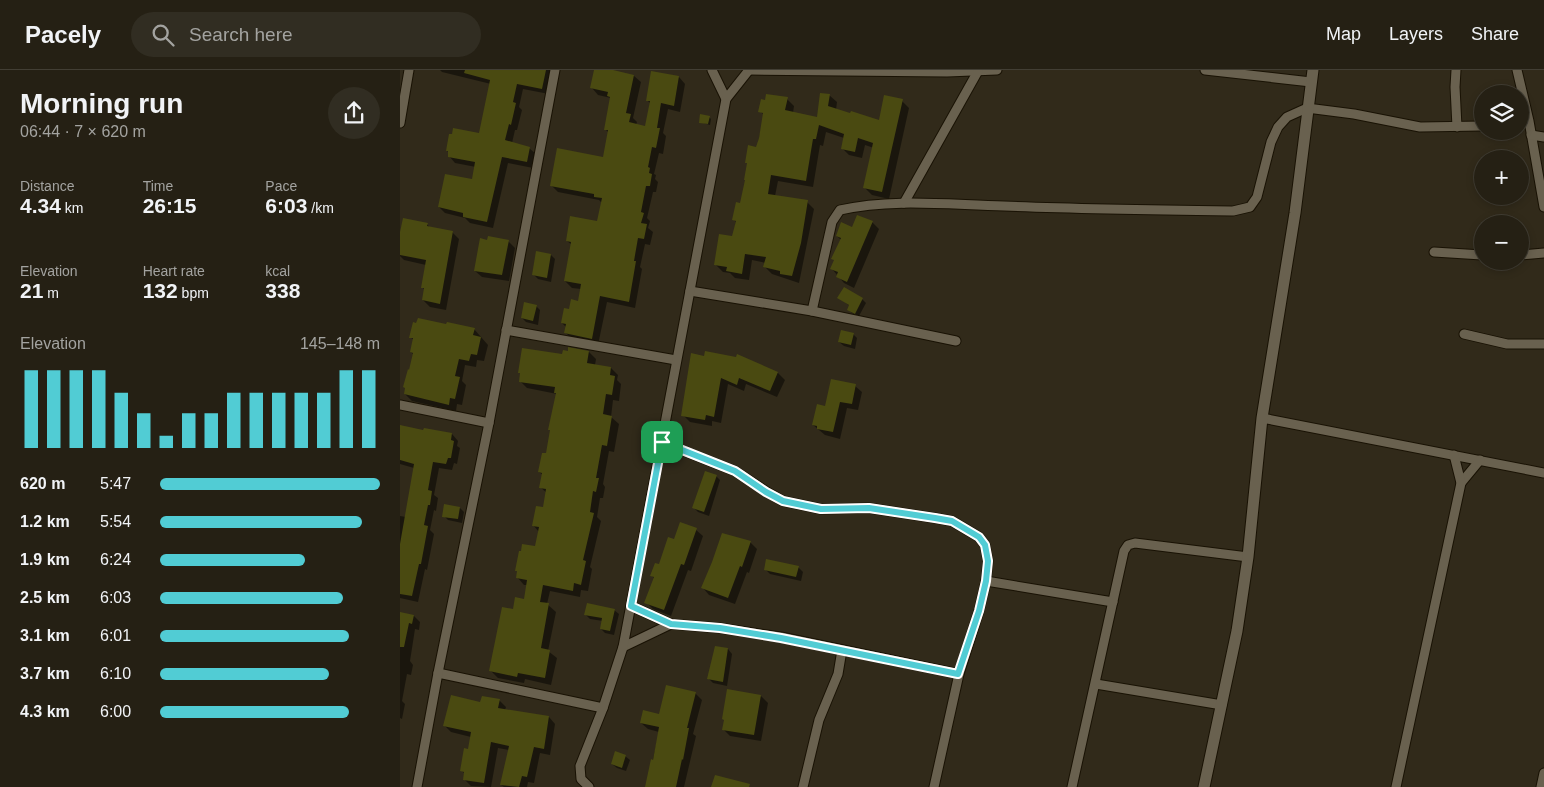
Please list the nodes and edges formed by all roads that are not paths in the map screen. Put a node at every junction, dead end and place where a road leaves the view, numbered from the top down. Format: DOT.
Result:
graph roads {
  1 [pos="409,70"];
  2 [pos="555,70"];
  3 [pos="712,70"];
  4 [pos="749,70"];
  5 [pos="873,70"];
  6 [pos="997,70"];
  7 [pos="1207,70"];
  8 [pos="1313,70"];
  9 [pos="1456,70"];
  10 [pos="1517,70"];
  11 [pos="947,71"];
  12 [pos="978,71"];
  13 [pos="1311,82"];
  14 [pos="1519,85"];
  15 [pos="726,99"];
  16 [pos="401,107"];
  17 [pos="1308,108"];
  18 [pos="400,123"];
  19 [pos="1474,126"];
  20 [pos="1457,127"];
  21 [pos="1529,131"];
  22 [pos="1531,135"];
  23 [pos="1544,137"];
  24 [pos="904,203"];
  25 [pos="1544,207"];
  26 [pos="1434,252"];
  27 [pos="1544,253"];
  28 [pos="1474,254"];
  29 [pos="1529,254"];
  30 [pos="690,291"];
  31 [pos="812,311"];
  32 [pos="506,330"];
  33 [pos="1464,334"];
  34 [pos="956,341"];
  35 [pos="1544,344"];
  36 [pos="676,360"];
  37 [pos="400,405"];
  38 [pos="1262,418"];
  39 [pos="489,423"];
  40 [pos="662,442"];
  41 [pos="1454,455"];
  42 [pos="1480,460"];
  43 [pos="1544,473"];
  44 [pos="1461,483"];
  45 [pos="1248,557"];
  46 [pos="986,581"];
  47 [pos="1113,602"];
  48 [pos="631,606"];
  49 [pos="671,624"];
  50 [pos="623,647"];
  51 [pos="842,650"];
  52 [pos="438,674"];
  53 [pos="958,674"];
  54 [pos="1096,684"];
  55 [pos="1222,705"];
  56 [pos="603,708"];
  57 [pos="1544,774"];
  58 [pos="418,787"];
  59 [pos="588,787"];
  60 [pos="803,787"];
  61 [pos="934,787"];
  62 [pos="1072,787"];
  63 [pos="1204,787"];
  64 [pos="1396,787"];
  65 [pos="1541,787"];
  1 -- 16 [label="street"];
  2 -- 32 [label="street"];
  3 -- 15 [label="street"];
  4 -- 5 [label="street"];
  4 -- 15 [label="street"];
  5 -- 11 [label="street"];
  6 -- 12 [label="street"];
  7 -- 13 [label="street"];
  8 -- 13 [label="street"];
  9 -- 20 [label="street"];
  10 -- 14 [label="street"];
  11 -- 12 [label="street"];
  12 -- 24 [label="street"];
  13 -- 17 [label="street"];
  15 -- 30 [label="street"];
  16 -- 18 [label="street"];
  17 -- 20 [label="street"];
  17 -- 24 [label="street"];
  17 -- 38 [label="street"];
  19 -- 20 [label="street"];
  21 -- 22 [label="street"];
  22 -- 23 [label="street"];
  22 -- 25 [label="street"];
  24 -- 31 [label="street"];
  26 -- 28 [label="street"];
  27 -- 29 [label="street"];
  30 -- 31 [label="street"];
  30 -- 36 [label="street"];
  31 -- 34 [label="street"];
  32 -- 36 [label="street"];
  32 -- 39 [label="street"];
  33 -- 35 [label="street"];
  36 -- 40 [label="street"];
  37 -- 39 [label="street"];
  38 -- 41 [label="street"];
  38 -- 45 [label="street"];
  39 -- 52 [label="street"];
  40 -- 46 [label="street"];
  40 -- 48 [label="street"];
  41 -- 42 [label="street"];
  41 -- 44 [label="street"];
  42 -- 43 [label="street"];
  42 -- 44 [label="street"];
  44 -- 64 [label="street"];
  45 -- 47 [label="street"];
  45 -- 55 [label="street"];
  46 -- 47 [label="street"];
  46 -- 53 [label="street"];
  47 -- 54 [label="street"];
  48 -- 49 [label="street"];
  48 -- 50 [label="street"];
  49 -- 50 [label="street"];
  49 -- 51 [label="street"];
  50 -- 56 [label="street"];
  51 -- 53 [label="street"];
  51 -- 60 [label="street"];
  52 -- 56 [label="street"];
  52 -- 58 [label="street"];
  53 -- 61 [label="street"];
  54 -- 55 [label="street"];
  54 -- 62 [label="street"];
  55 -- 63 [label="street"];
  56 -- 59 [label="street"];
  57 -- 65 [label="street"];
}
